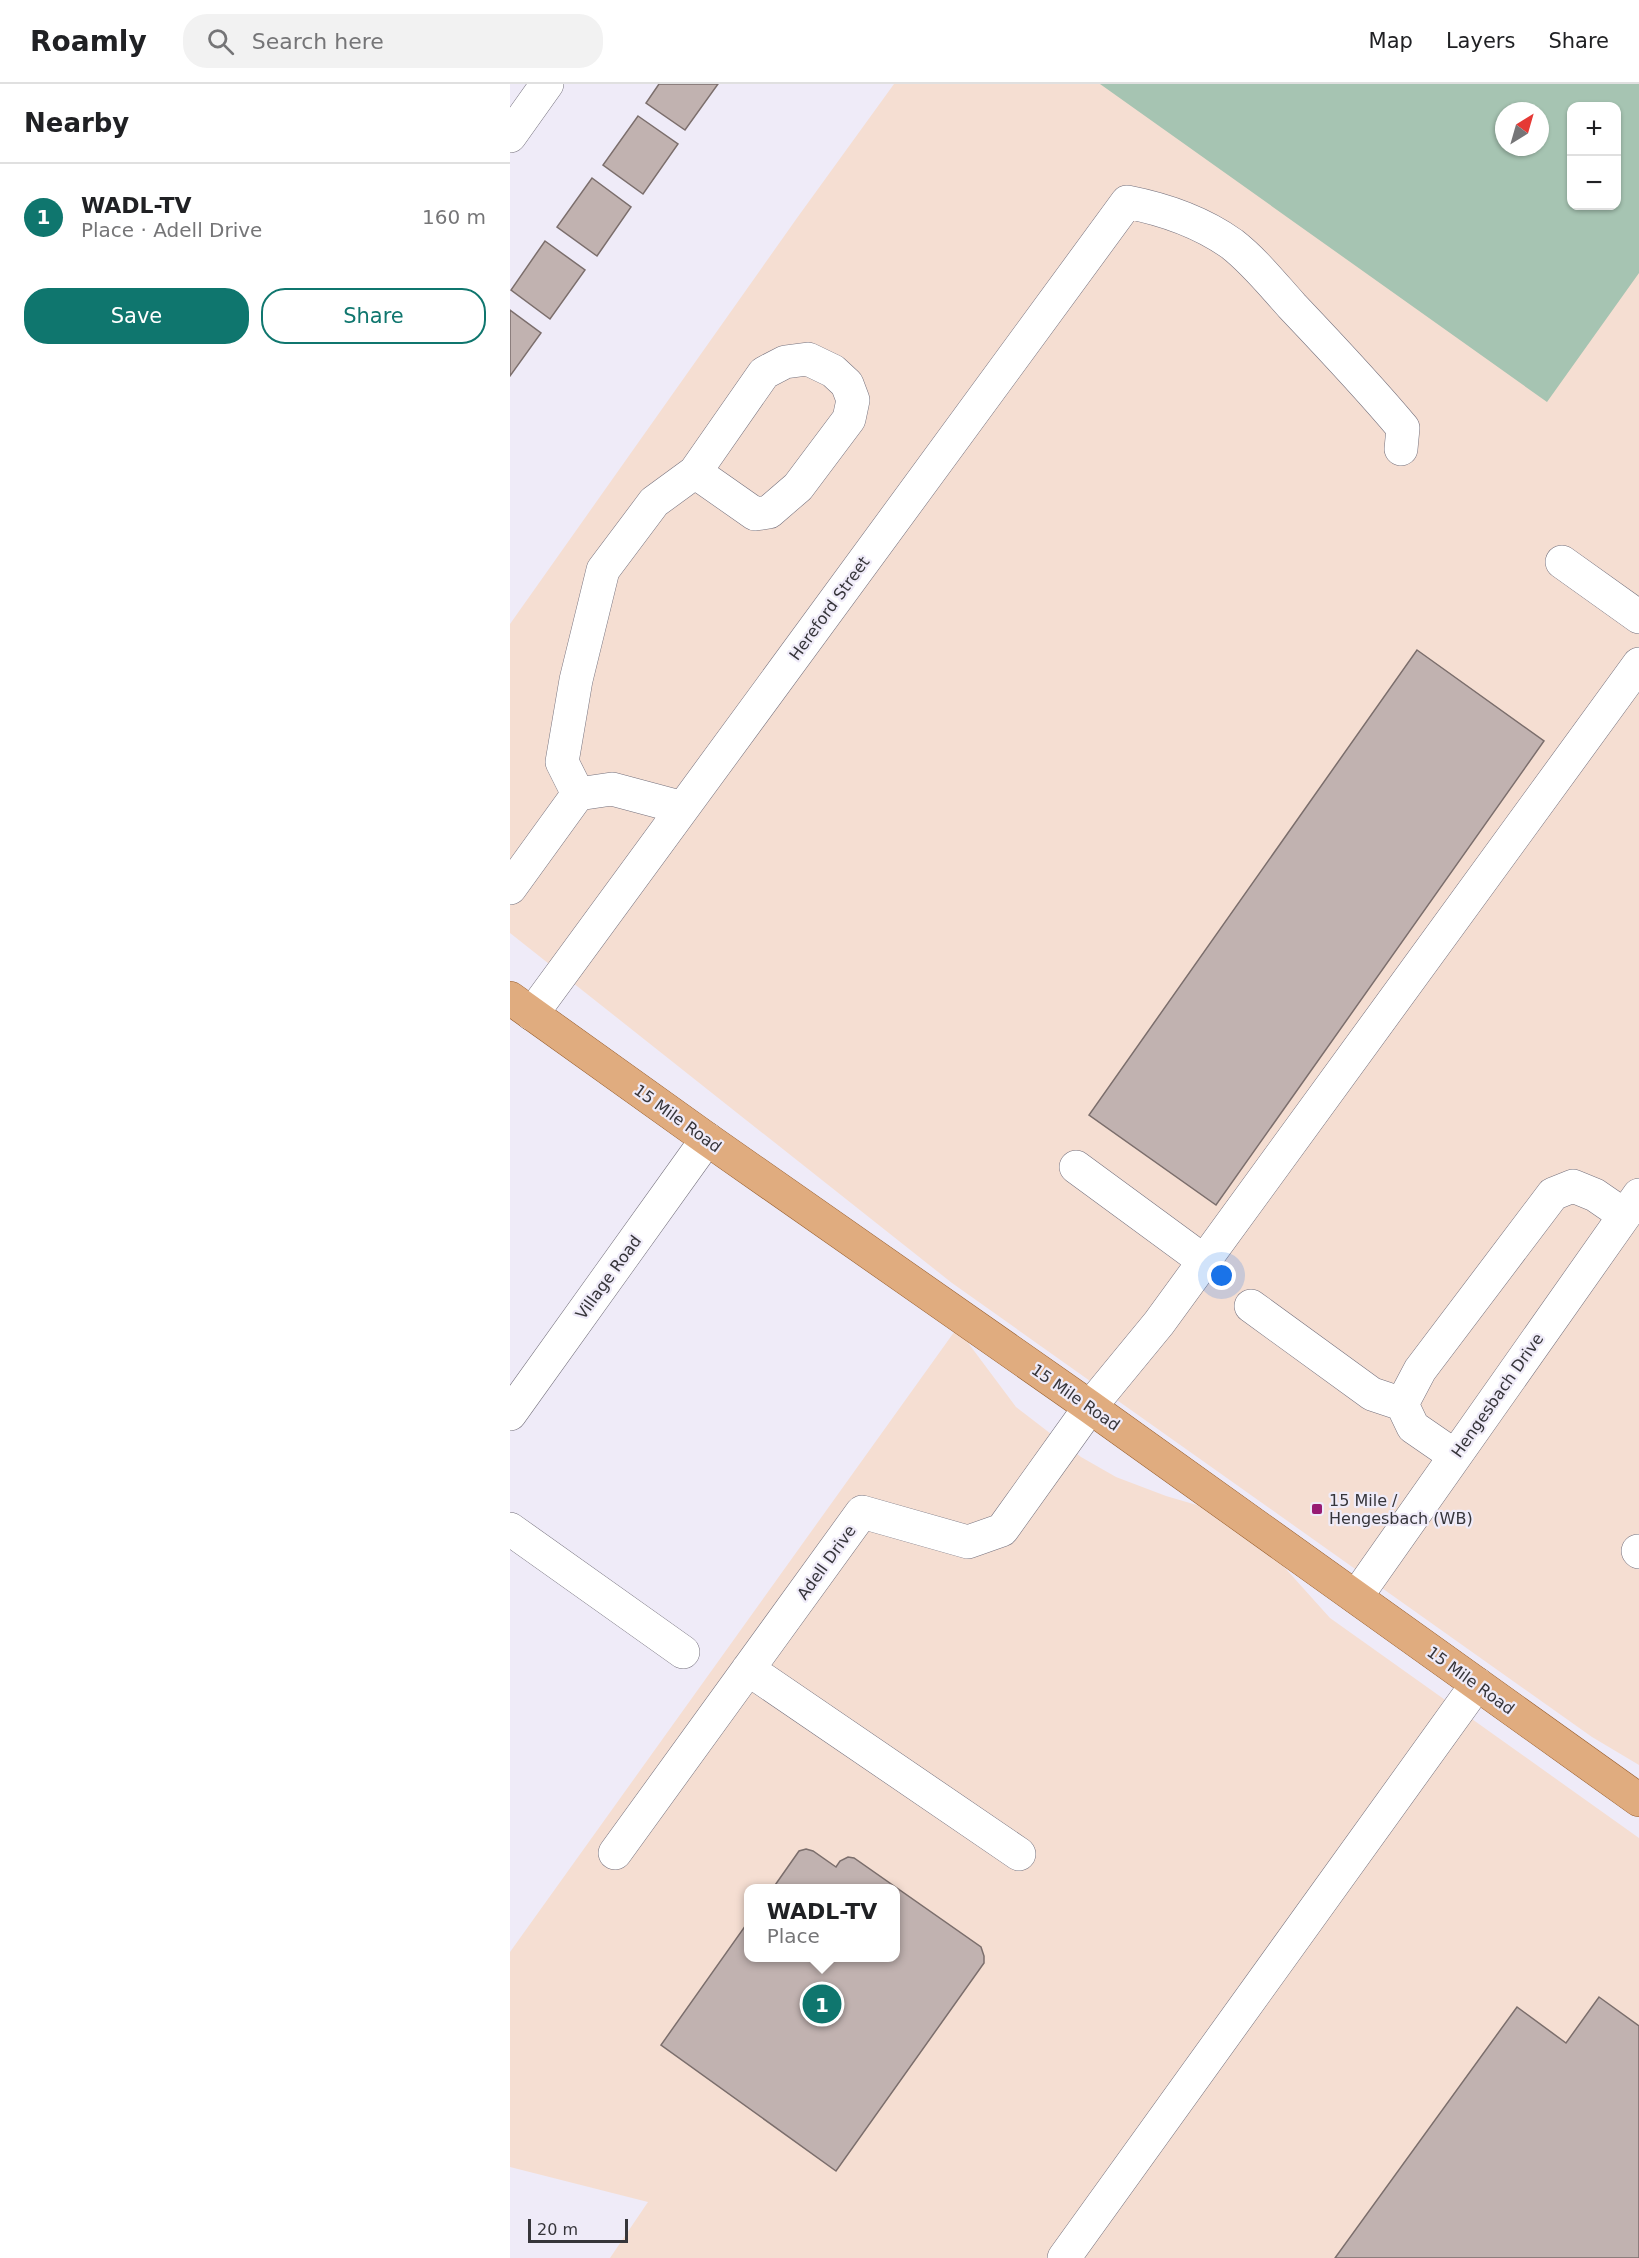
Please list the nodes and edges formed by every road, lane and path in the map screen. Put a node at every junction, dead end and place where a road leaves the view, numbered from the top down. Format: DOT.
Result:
graph roads {
  1 [pos="547,84"];
  2 [pos="510,136"];
  3 [pos="1401,449"];
  4 [pos="695,472"];
  5 [pos="1562,562"];
  6 [pos="1639,617"];
  7 [pos="1639,664"];
  8 [pos="578,794"];
  9 [pos="683,808"];
  10 [pos="510,888"];
  11 [pos="521,1006"];
  12 [pos="707,1139"];
  13 [pos="1076,1167"];
  14 [pos="1632,1205"];
  15 [pos="1204,1261"];
  16 [pos="1251,1306"];
  17 [pos="516,1394"];
  18 [pos="1402,1404"];
  19 [pos="1090,1407"];
  20 [pos="1455,1456"];
  21 [pos="510,1529"];
  22 [pos="1356,1597"];
  23 [pos="683,1652"];
  24 [pos="748,1669"];
  25 [pos="1477,1684"];
  26 [pos="1639,1800"];
  27 [pos="615,1852"];
  28 [pos="1019,1854"];
  29 [pos="1064,2258"];
  1 -- 2 [label="street"];
  3 -- 9 [label="street, Hereford Street"];
  4 -- 4 [label="street"];
  4 -- 8 [label="street"];
  5 -- 6 [label="street"];
  7 -- 15 [label="street"];
  8 -- 9 [label="street"];
  8 -- 10 [label="street"];
  9 -- 11 [label="street, Hereford Street"];
  11 -- 12 [label="main road, 15 Mile Road"];
  12 -- 17 [label="street, Village Road"];
  12 -- 19 [label="main road, 15 Mile Road"];
  13 -- 15 [label="street"];
  14 -- 18 [label="street"];
  14 -- 20 [label="street, Hengesbach Drive"];
  15 -- 19 [label="street"];
  16 -- 18 [label="street"];
  18 -- 20 [label="street"];
  19 -- 22 [label="main road, 15 Mile Road"];
  19 -- 24 [label="street, Adell Drive"];
  20 -- 22 [label="street, Hengesbach Drive"];
  21 -- 23 [label="street"];
  22 -- 25 [label="main road, 15 Mile Road"];
  24 -- 27 [label="street, Adell Drive"];
  24 -- 28 [label="street"];
  25 -- 26 [label="main road, 15 Mile Road"];
  25 -- 29 [label="street"];
}
